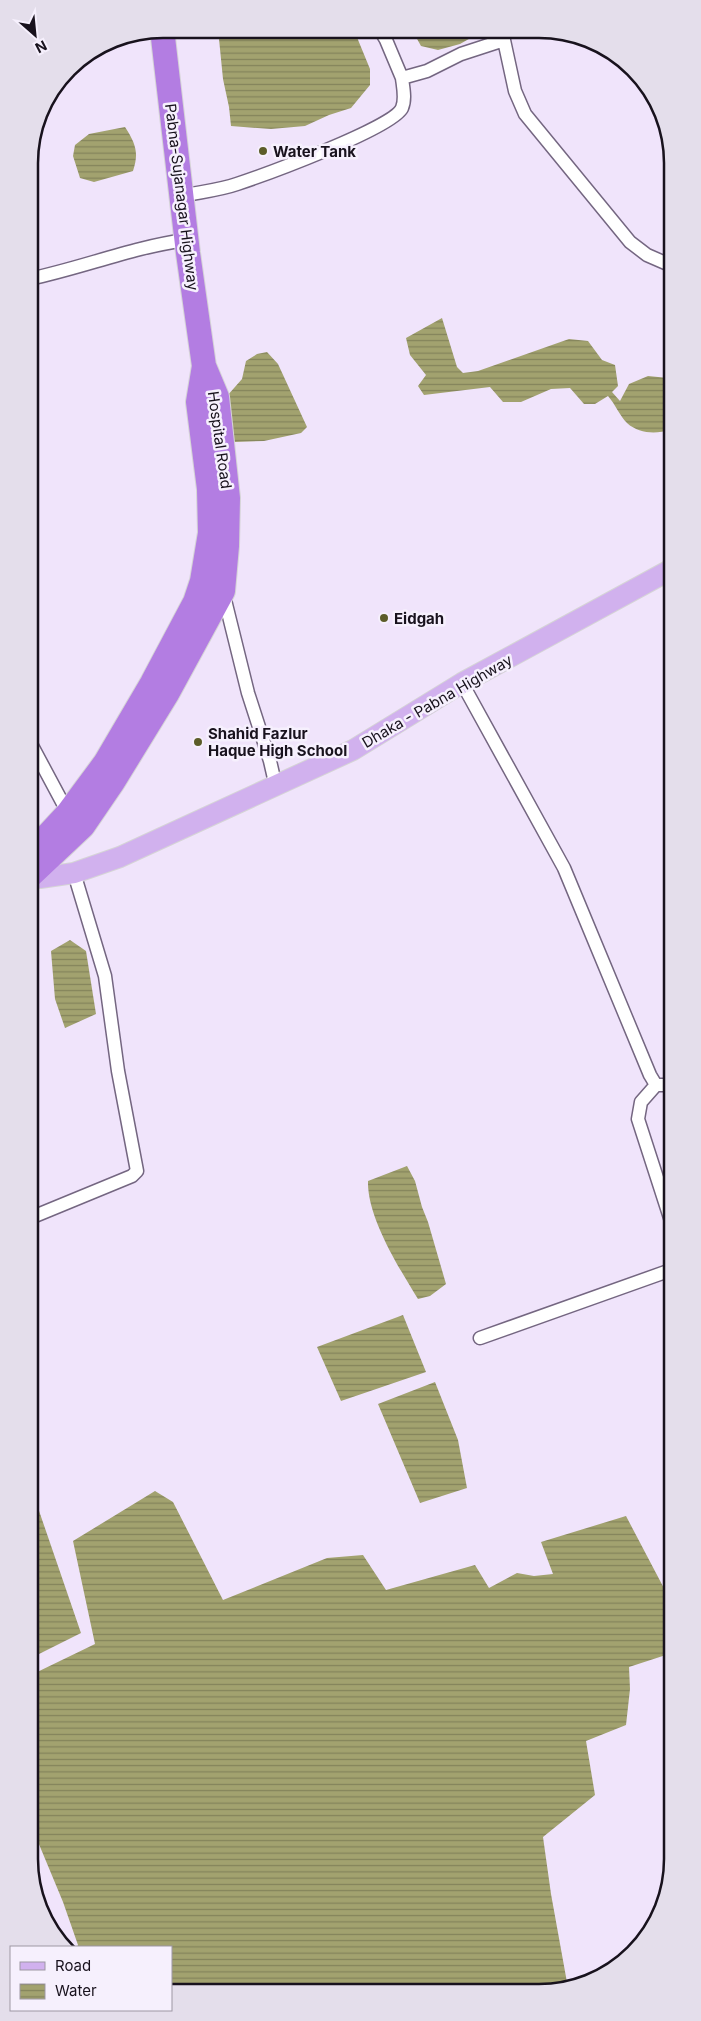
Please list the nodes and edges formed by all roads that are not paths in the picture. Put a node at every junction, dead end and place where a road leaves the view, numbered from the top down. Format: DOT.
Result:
graph roads {
  1 [pos="163,38"];
  2 [pos="385,38"];
  3 [pos="496,38"];
  4 [pos="504,38"];
  5 [pos="402,78"];
  6 [pos="181,196"];
  7 [pos="186,240"];
  8 [pos="664,262"];
  9 [pos="38,277"];
  10 [pos="204,366"];
  11 [pos="664,573"];
  12 [pos="212,586"];
  13 [pos="462,683"];
  14 [pos="38,757"];
  15 [pos="276,787"];
  16 [pos="68,813"];
  17 [pos="38,845"];
  18 [pos="38,868"];
  19 [pos="74,873"];
  20 [pos="38,878"];
  21 [pos="656,1085"];
  22 [pos="663,1085"];
  23 [pos="663,1197"];
  24 [pos="38,1215"];
  25 [pos="663,1273"];
  26 [pos="480,1338"];
  1 -- 6 [label="highway, Pabna-Sujanagar Highway"];
  2 -- 5 [label="street"];
  3 -- 5 [label="street"];
  4 -- 8 [label="street"];
  5 -- 6 [label="street"];
  6 -- 7 [label="highway, Pabna-Sujanagar Highway"];
  7 -- 9 [label="street"];
  7 -- 10 [label="highway, Pabna-Sujanagar Highway"];
  10 -- 12 [label="highway, Hospital Road"];
  11 -- 13 [label="main road, Dhaka - Pabna Highway"];
  12 -- 15 [label="street"];
  12 -- 16 [label="highway, Hospital Road"];
  12 -- 18 [label="highway, Hospital Road"];
  13 -- 15 [label="main road, Dhaka - Pabna Highway"];
  13 -- 21 [label="street"];
  14 -- 16 [label="street"];
  15 -- 19 [label="main road, Dhaka - Pabna Highway"];
  16 -- 17 [label="highway, Hospital Road"];
  19 -- 20 [label="main road, Dhaka - Pabna Highway"];
  19 -- 24 [label="street"];
  21 -- 22 [label="street"];
  21 -- 23 [label="street"];
  25 -- 26 [label="street"];
}
